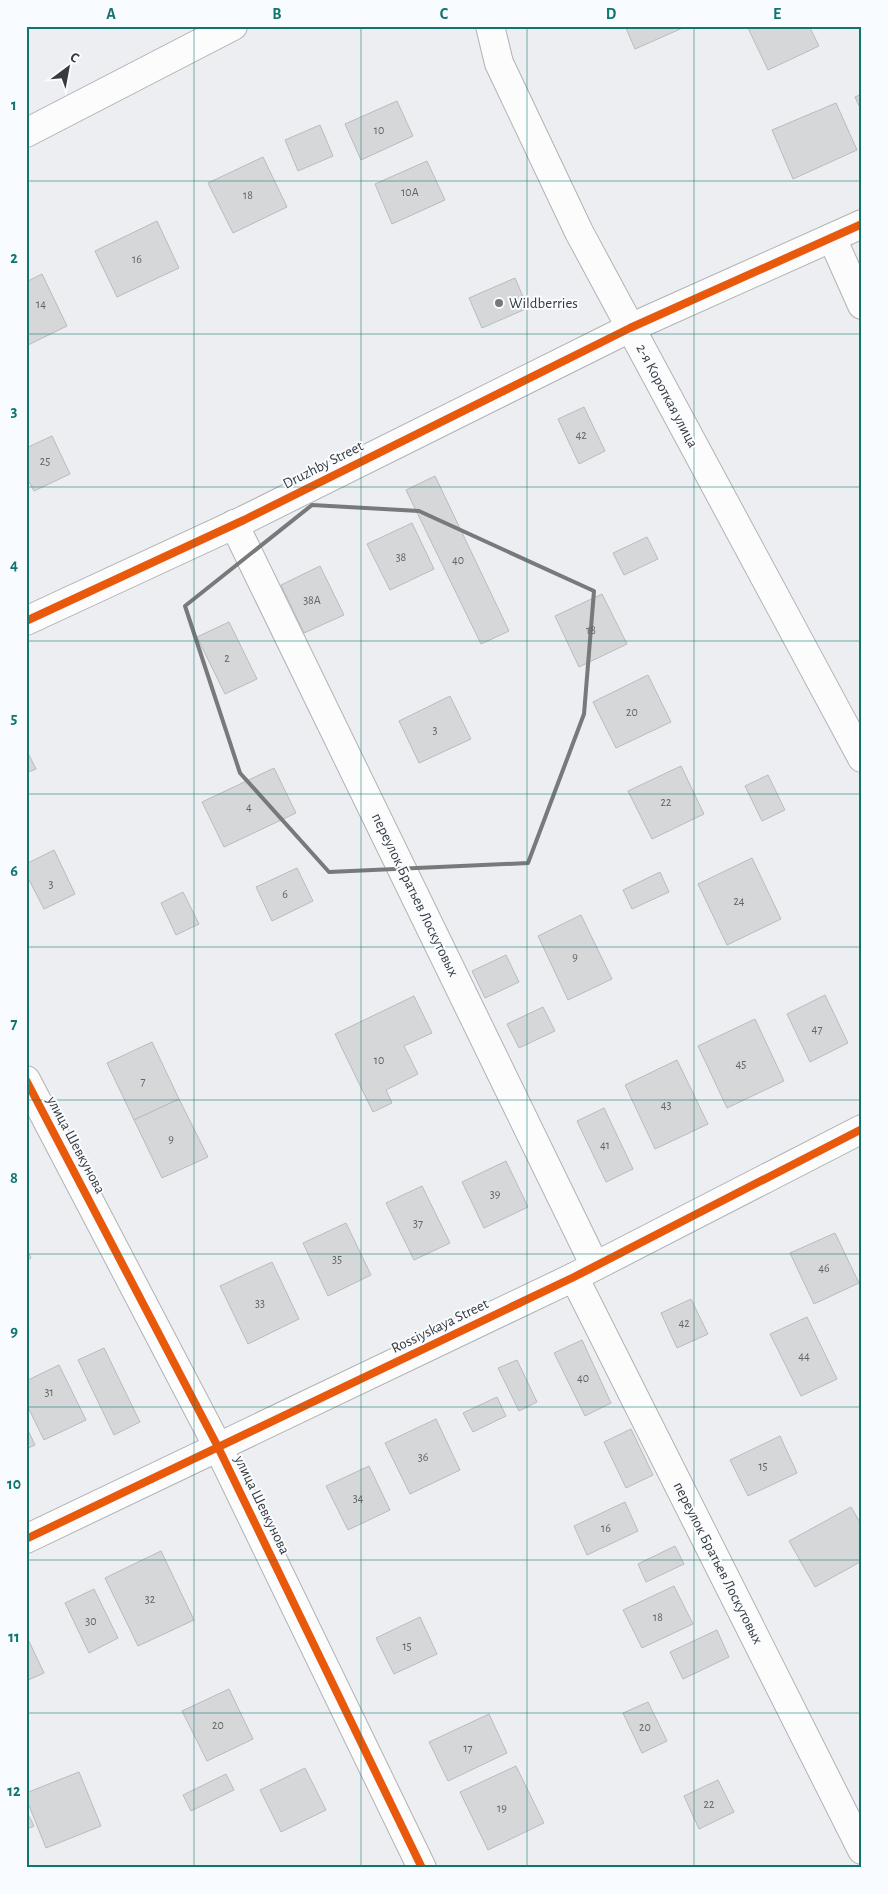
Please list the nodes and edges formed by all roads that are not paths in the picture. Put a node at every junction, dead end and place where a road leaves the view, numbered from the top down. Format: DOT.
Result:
graph roads {
  1 [pos="233,26"];
  2 [pos="490,26"];
  3 [pos="26,133"];
  4 [pos="862,224"];
  5 [pos="832,238"];
  6 [pos="862,305"];
  7 [pos="630,328"];
  8 [pos="234,524"];
  9 [pos="26,621"];
  10 [pos="862,758"];
  11 [pos="26,1080"];
  12 [pos="862,1129"];
  13 [pos="584,1272"];
  14 [pos="218,1447"];
  15 [pos="26,1539"];
  16 [pos="862,1850"];
  17 [pos="422,1868"];
  1 -- 3 [label="street"];
  2 -- 7 [label="street, 2-я Короткая улица"];
  4 -- 5 [label="street, Druzhby Street"];
  5 -- 6 [label="street"];
  5 -- 7 [label="street, Druzhby Street"];
  7 -- 8 [label="street, Druzhby Street"];
  7 -- 10 [label="street, 2-я Короткая улица"];
  8 -- 9 [label="street, Druzhby Street"];
  8 -- 13 [label="street, переулок Братьев Лоскутовых"];
  11 -- 14 [label="street, улица Шевкунова"];
  12 -- 13 [label="street, Rossiyskaya Street"];
  13 -- 14 [label="street, Rossiyskaya Street"];
  13 -- 16 [label="street, переулок Братьев Лоскутовых"];
  14 -- 15 [label="street, Rossiyskaya Street"];
  14 -- 17 [label="street, улица Шевкунова"];
}
